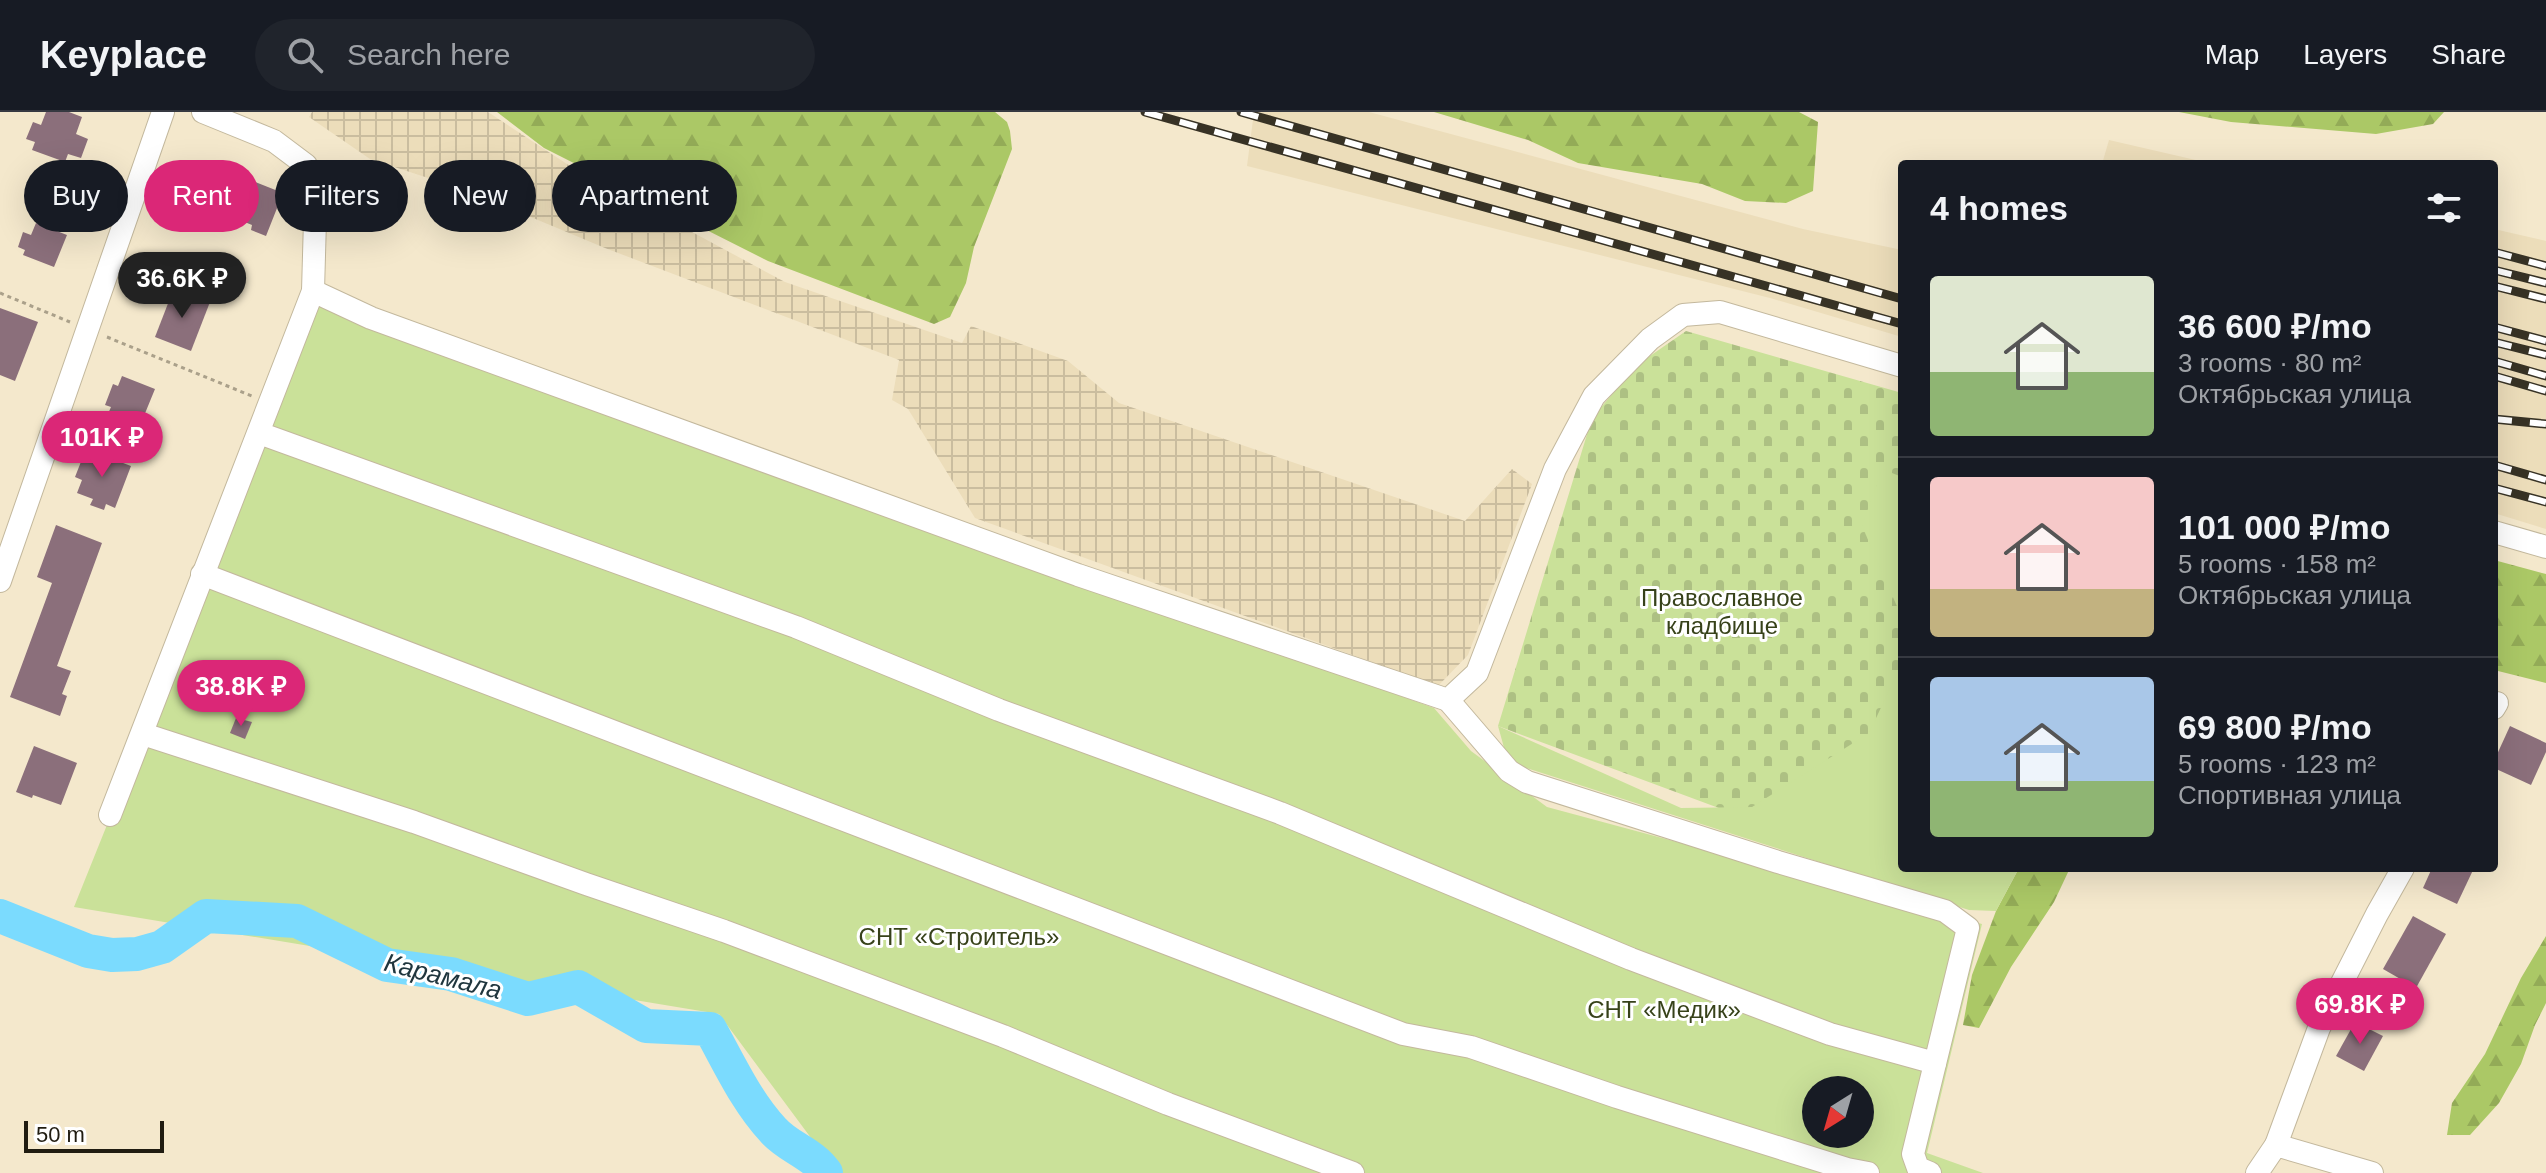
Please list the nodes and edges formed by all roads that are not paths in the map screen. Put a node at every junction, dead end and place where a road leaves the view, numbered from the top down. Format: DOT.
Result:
graph roads {
  1 [pos="163,112"];
  2 [pos="203,112"];
  3 [pos="313,291"];
  4 [pos="1898,365"];
  5 [pos="259,433"];
  6 [pos="2498,533"];
  7 [pos="2546,547"];
  8 [pos="202,574"];
  9 [pos="0,581"];
  10 [pos="1448,700"];
  11 [pos="143,734"];
  12 [pos="110,815"];
  13 [pos="2401,872"];
  14 [pos="1935,1063"];
  15 [pos="2276,1145"];
  16 [pos="1920,1171"];
  17 [pos="1353,1173"];
  18 [pos="1868,1173"];
  19 [pos="2257,1173"];
  20 [pos="2372,1173"];
  1 -- 9 [label="street"];
  2 -- 3 [label="street"];
  3 -- 5 [label="street"];
  3 -- 10 [label="street"];
  4 -- 10 [label="street"];
  5 -- 8 [label="street"];
  5 -- 14 [label="street"];
  6 -- 7 [label="street"];
  8 -- 11 [label="street"];
  8 -- 18 [label="street"];
  10 -- 14 [label="street"];
  11 -- 12 [label="street"];
  11 -- 17 [label="street"];
  13 -- 15 [label="street"];
  14 -- 16 [label="street"];
  15 -- 19 [label="street"];
  15 -- 20 [label="street"];
}
